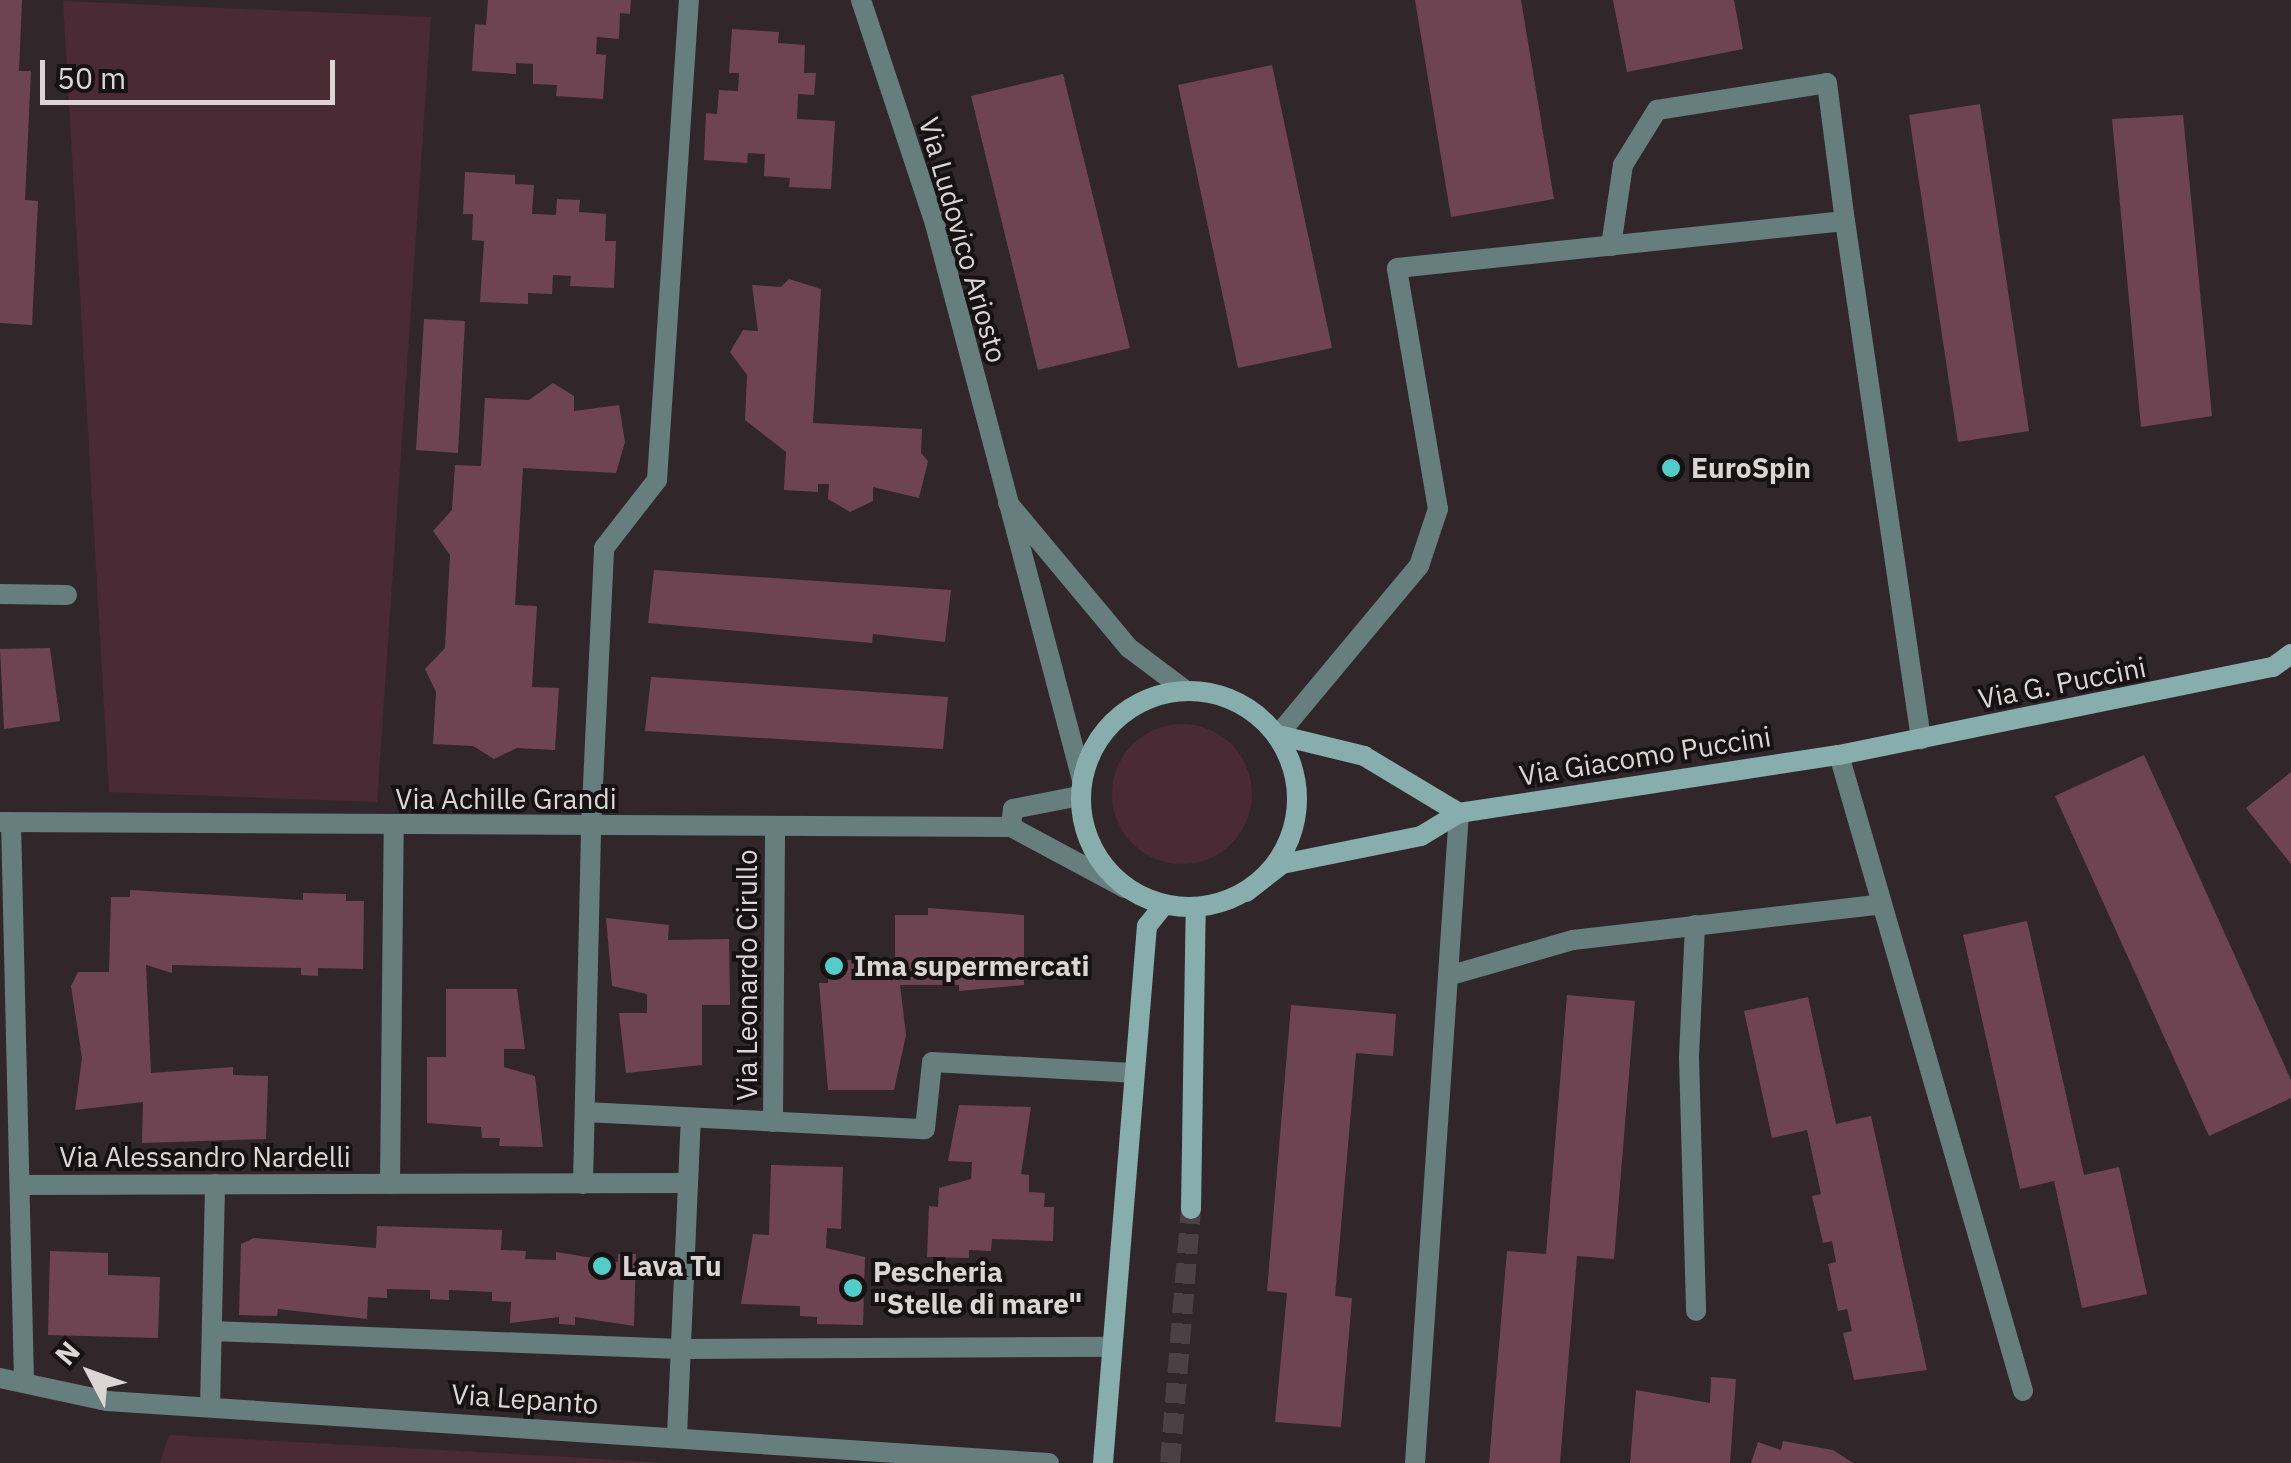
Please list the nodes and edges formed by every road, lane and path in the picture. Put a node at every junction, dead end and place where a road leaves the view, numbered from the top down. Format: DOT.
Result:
graph roads {
  1 [pos="690,0"];
  2 [pos="861,0"];
  3 [pos="1845,221"];
  4 [pos="1611,246"];
  5 [pos="1003,498"];
  6 [pos="0,594"];
  7 [pos="66,595"];
  8 [pos="2291,654"];
  9 [pos="1185,690"];
  10 [pos="1278,736"];
  11 [pos="1921,738"];
  12 [pos="1839,755"];
  13 [pos="1080,788"];
  14 [pos="1459,814"];
  15 [pos="6,822"];
  16 [pos="394,826"];
  17 [pos="591,827"];
  18 [pos="1011,827"];
  19 [pos="775,828"];
  20 [pos="1125,888"];
  21 [pos="1246,892"];
  22 [pos="1882,904"];
  23 [pos="1163,906"];
  24 [pos="1196,907"];
  25 [pos="1695,925"];
  26 [pos="1448,976"];
  27 [pos="1133,1074"];
  28 [pos="585,1112"];
  29 [pos="691,1118"];
  30 [pos="773,1122"];
  31 [pos="20,1184"];
  32 [pos="215,1184"];
  33 [pos="390,1184"];
  34 [pos="584,1184"];
  35 [pos="688,1184"];
  36 [pos="1191,1209"];
  37 [pos="1696,1310"];
  38 [pos="212,1332"];
  39 [pos="1112,1346"];
  40 [pos="680,1349"];
  41 [pos="0,1378"];
  42 [pos="24,1383"];
  43 [pos="2023,1390"];
  44 [pos="210,1407"];
  45 [pos="676,1436"];
  46 [pos="1048,1463"];
  47 [pos="1102,1463"];
  48 [pos="1415,1463"];
  1 -- 17 [label="street"];
  2 -- 5 [label="street, Via Ludovico Ariosto"];
  3 -- 4 [label="street"];
  3 -- 4 [label="street"];
  3 -- 11 [label="street"];
  4 -- 10 [label="street"];
  5 -- 9 [label="street"];
  5 -- 13 [label="street, Via Ludovico Ariosto"];
  6 -- 7 [label="street"];
  8 -- 11 [label="street, Via G. Puccini"];
  9 -- 10 [label="street"];
  9 -- 13 [label="street"];
  10 -- 14 [label="street"];
  10 -- 21 [label="street"];
  11 -- 12 [label="street, Via G. Puccini"];
  12 -- 14 [label="street, Via Giacomo Puccini"];
  12 -- 22 [label="street"];
  13 -- 18 [label="street"];
  13 -- 20 [label="street"];
  14 -- 21 [label="street, Via Giacomo Puccini"];
  14 -- 26 [label="street"];
  15 -- 16 [label="street, Via Achille Grandi"];
  15 -- 31 [label="street"];
  16 -- 17 [label="street, Via Achille Grandi"];
  16 -- 33 [label="street, Via Alessandro Nardelli"];
  17 -- 19 [label="street, Via Achille Grandi"];
  17 -- 28 [label="street"];
  18 -- 19 [label="street, Via Achille Grandi"];
  18 -- 20 [label="street"];
  19 -- 30 [label="street, Via Leonardo Cirullo"];
  20 -- 23 [label="street"];
  21 -- 24 [label="street"];
  22 -- 25 [label="street"];
  22 -- 43 [label="street"];
  23 -- 24 [label="street"];
  23 -- 27 [label="street"];
  24 -- 36 [label="street"];
  25 -- 26 [label="street"];
  25 -- 37 [label="street"];
  26 -- 48 [label="street"];
  27 -- 30 [label="street, Via Leonardo Cirullo"];
  27 -- 39 [label="street"];
  28 -- 29 [label="street"];
  28 -- 34 [label="street"];
  29 -- 30 [label="street"];
  29 -- 35 [label="street"];
  31 -- 32 [label="street, Via Alessandro Nardelli"];
  31 -- 42 [label="street"];
  32 -- 33 [label="street, Via Alessandro Nardelli"];
  32 -- 38 [label="street"];
  33 -- 34 [label="street, Via Alessandro Nardelli"];
  34 -- 35 [label="street, Via Alessandro Nardelli"];
  35 -- 40 [label="street"];
  38 -- 40 [label="street"];
  38 -- 44 [label="street"];
  39 -- 40 [label="street"];
  39 -- 47 [label="street"];
  40 -- 45 [label="street"];
  41 -- 42 [label="street, Via Lepanto"];
  42 -- 44 [label="street, Via Lepanto"];
  44 -- 45 [label="street, Via Lepanto"];
  45 -- 46 [label="street, Via Lepanto"];
}
